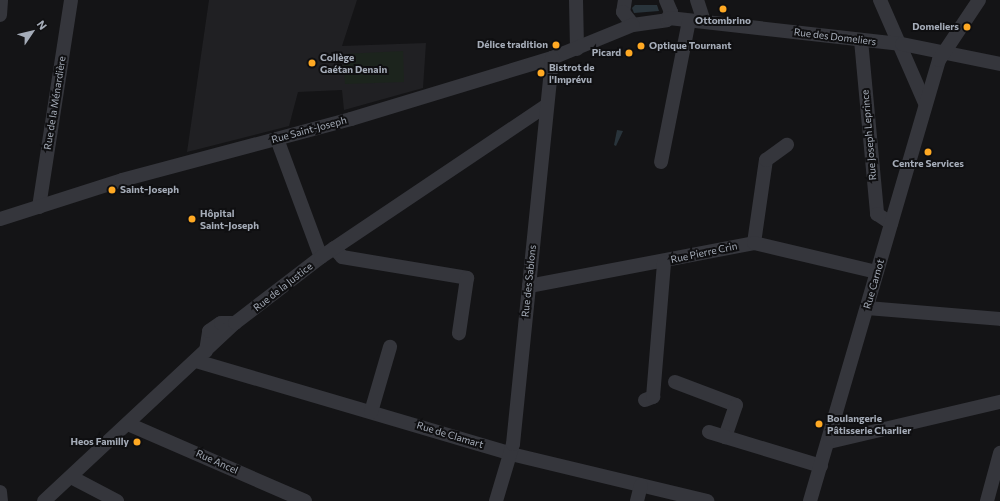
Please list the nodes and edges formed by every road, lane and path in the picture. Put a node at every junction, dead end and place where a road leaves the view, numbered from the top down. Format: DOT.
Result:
graph roads {
  1 [pos="1,0"];
  2 [pos="71,0"];
  3 [pos="576,0"];
  4 [pos="697,0"];
  5 [pos="880,0"];
  6 [pos="979,0"];
  7 [pos="669,1"];
  8 [pos="625,9"];
  9 [pos="0,15"];
  10 [pos="670,18"];
  11 [pos="689,21"];
  12 [pos="704,21"];
  13 [pos="861,40"];
  14 [pos="902,44"];
  15 [pos="577,49"];
  16 [pos="943,51"];
  17 [pos="552,58"];
  18 [pos="1000,64"];
  19 [pos="925,103"];
  20 [pos="547,105"];
  21 [pos="276,139"];
  22 [pos="787,145"];
  23 [pos="661,162"];
  24 [pos="39,207"];
  25 [pos="0,219"];
  26 [pos="891,223"];
  27 [pos="754,243"];
  28 [pos="334,248"];
  29 [pos="321,257"];
  30 [pos="664,262"];
  31 [pos="877,272"];
  32 [pos="529,286"];
  33 [pos="867,308"];
  34 [pos="1000,319"];
  35 [pos="459,333"];
  36 [pos="390,348"];
  37 [pos="201,356"];
  38 [pos="675,382"];
  39 [pos="645,400"];
  40 [pos="1000,402"];
  41 [pos="371,412"];
  42 [pos="128,424"];
  43 [pos="709,432"];
  44 [pos="725,437"];
  45 [pos="829,442"];
  46 [pos="1000,453"];
  47 [pos="511,454"];
  48 [pos="821,466"];
  49 [pos="71,477"];
  50 [pos="641,485"];
  51 [pos="0,492"];
  52 [pos="1,501"];
  53 [pos="44,501"];
  54 [pos="117,501"];
  55 [pos="306,501"];
  56 [pos="496,501"];
  57 [pos="637,501"];
  58 [pos="707,501"];
  59 [pos="810,501"];
  60 [pos="987,501"];
  1 -- 9 [label="street"];
  2 -- 24 [label="street, Rue de la Ménardière"];
  3 -- 15 [label="street"];
  4 -- 12 [label="street"];
  5 -- 14 [label="street"];
  6 -- 16 [label="street, Rue Carnot"];
  7 -- 10 [label="street"];
  8 -- 10 [label="street, Rue Saint-Joseph"];
  8 -- 15 [label="street, Rue Saint-Joseph"];
  10 -- 11 [label="street, Rue des Domeliers"];
  11 -- 12 [label="street, Rue des Domeliers"];
  11 -- 23 [label="street"];
  12 -- 13 [label="street, Rue des Domeliers"];
  13 -- 14 [label="street, Rue des Domeliers"];
  13 -- 26 [label="street, Rue Joseph Leprince"];
  14 -- 16 [label="street, Rue des Domeliers"];
  14 -- 19 [label="street"];
  15 -- 17 [label="street, Rue Saint-Joseph"];
  16 -- 18 [label="street, Rue des Domeliers"];
  16 -- 19 [label="street, Rue Carnot"];
  17 -- 20 [label="street, Rue des Sablons"];
  17 -- 21 [label="street, Rue Saint-Joseph"];
  19 -- 26 [label="street, Rue Carnot"];
  20 -- 28 [label="street, Rue de la Justice"];
  20 -- 32 [label="street, Rue des Sablons"];
  21 -- 24 [label="street, Rue Saint-Joseph"];
  21 -- 29 [label="street"];
  22 -- 27 [label="street"];
  24 -- 25 [label="street, Rue Saint-Joseph"];
  26 -- 31 [label="street, Rue Carnot"];
  27 -- 30 [label="street, Rue Pierre Crin"];
  27 -- 31 [label="street, Rue Pierre Crin"];
  28 -- 29 [label="street, Rue de la Justice"];
  28 -- 35 [label="street"];
  29 -- 37 [label="street, Rue de la Justice"];
  30 -- 32 [label="street, Rue Pierre Crin"];
  30 -- 39 [label="street"];
  31 -- 33 [label="street, Rue Carnot"];
  32 -- 47 [label="street, Rue des Sablons"];
  33 -- 34 [label="street"];
  33 -- 45 [label="street, Rue Carnot"];
  36 -- 41 [label="street"];
  37 -- 41 [label="street, Rue de Clamart"];
  37 -- 42 [label="street, Rue de la Justice"];
  38 -- 44 [label="street"];
  40 -- 45 [label="street"];
  41 -- 47 [label="street, Rue de Clamart"];
  42 -- 49 [label="street, Rue de la Justice"];
  42 -- 55 [label="street, Rue Ancel"];
  43 -- 44 [label="street"];
  44 -- 48 [label="street"];
  45 -- 48 [label="street, Rue Carnot"];
  46 -- 60 [label="street"];
  47 -- 50 [label="street, Rue de Clamart"];
  47 -- 56 [label="street, Rue des Sablons"];
  48 -- 59 [label="street, Rue Carnot"];
  49 -- 53 [label="street, Rue de la Justice"];
  49 -- 54 [label="street"];
  50 -- 57 [label="street"];
  50 -- 58 [label="street, Rue de Clamart"];
  51 -- 52 [label="street"];
}
